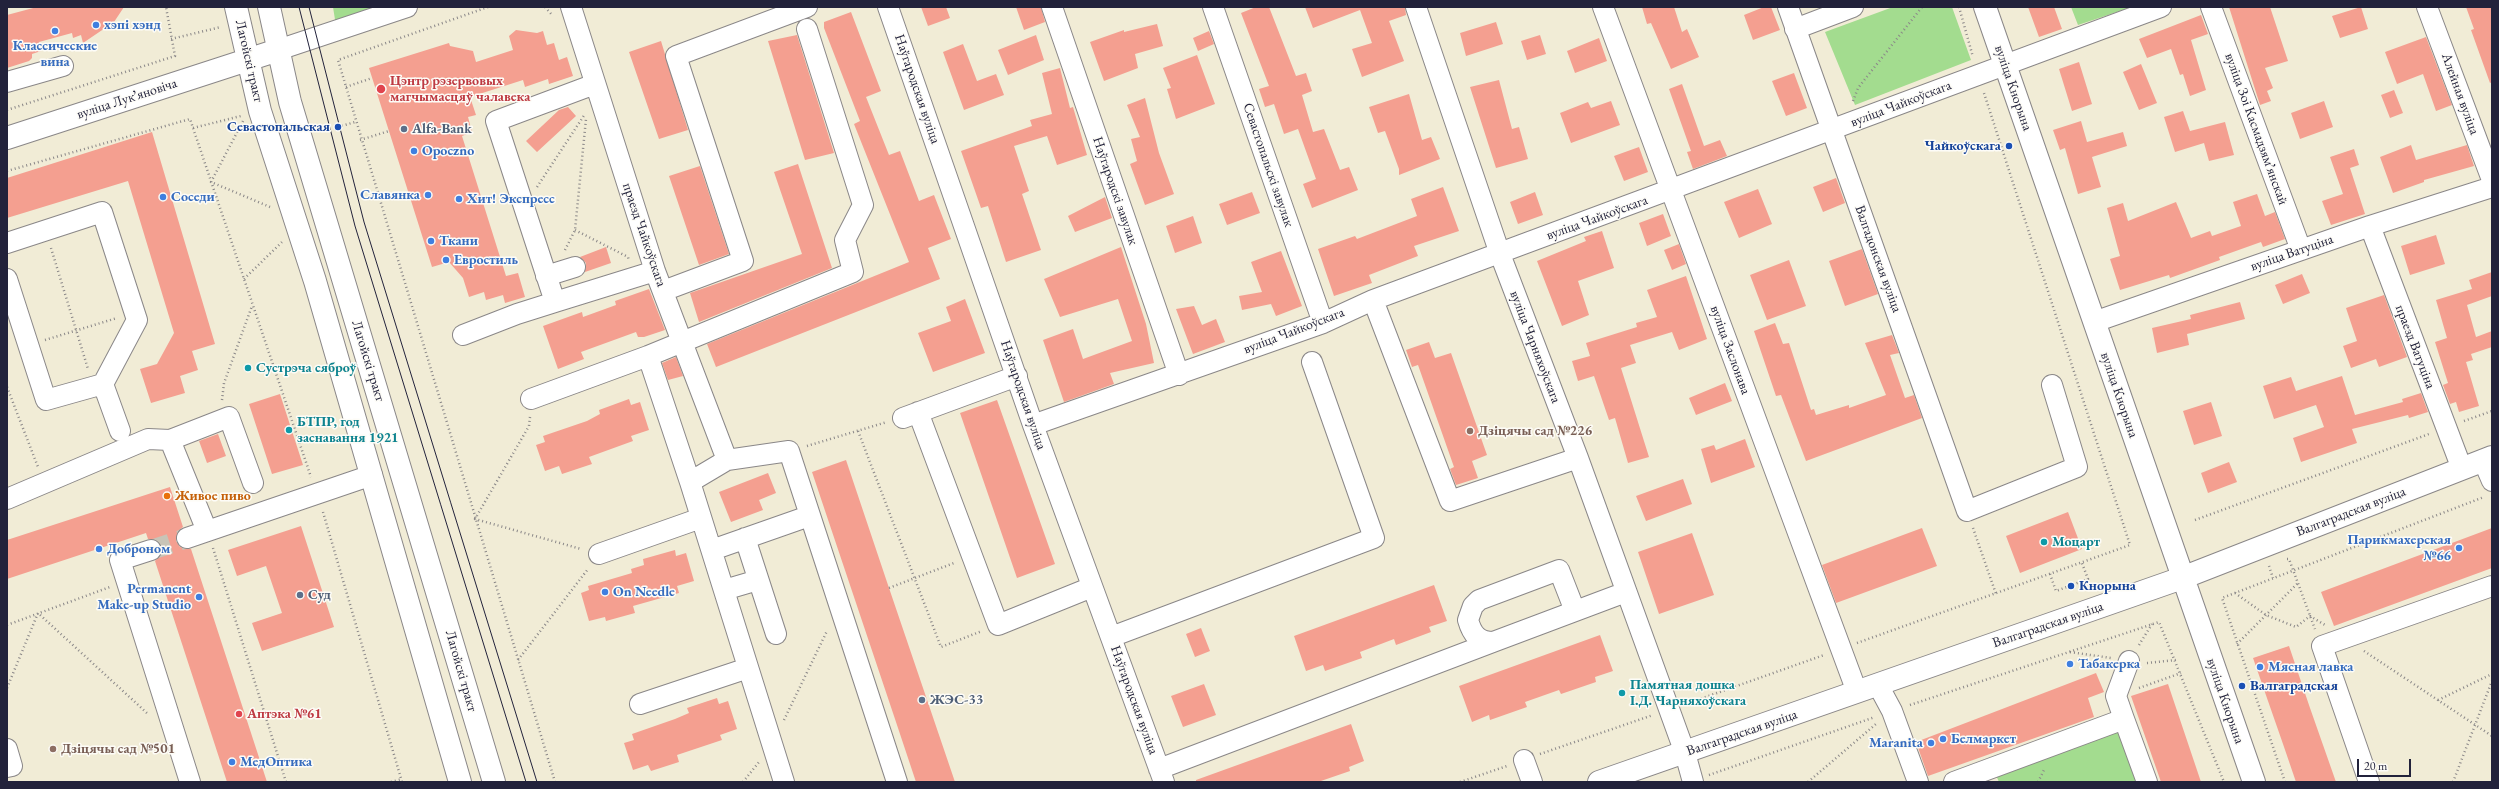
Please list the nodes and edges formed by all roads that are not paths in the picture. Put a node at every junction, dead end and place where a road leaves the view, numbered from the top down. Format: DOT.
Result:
graph roads {
  1 [pos="236,7"];
  2 [pos="269,7"];
  3 [pos="408,7"];
  4 [pos="571,7"];
  5 [pos="806,7"];
  6 [pos="888,7"];
  7 [pos="1052,7"];
  8 [pos="1212,7"];
  9 [pos="1416,7"];
  10 [pos="1603,7"];
  11 [pos="1788,7"];
  12 [pos="1853,7"];
  13 [pos="1984,7"];
  14 [pos="2161,7"];
  15 [pos="2212,7"];
  16 [pos="2427,7"];
  17 [pos="807,29"];
  18 [pos="1796,29"];
  19 [pos="278,50"];
  20 [pos="247,61"];
  21 [pos="2005,65"];
  22 [pos="63,66"];
  23 [pos="7,82"];
  24 [pos="587,87"];
  25 [pos="571,110"];
  26 [pos="1838,128"];
  27 [pos="7,138"];
  28 [pos="2492,180"];
  29 [pos="2492,186"];
  30 [pos="1670,191"];
  31 [pos="2370,226"];
  32 [pos="7,243"];
  33 [pos="2301,250"];
  34 [pos="1500,254"];
  35 [pos="575,267"];
  36 [pos="655,271"];
  37 [pos="550,274"];
  38 [pos="7,280"];
  39 [pos="663,291"];
  40 [pos="1373,300"];
  41 [pos="555,302"];
  42 [pos="2094,322"];
  43 [pos="1323,323"];
  44 [pos="463,335"];
  45 [pos="682,343"];
  46 [pos="648,356"];
  47 [pos="1312,362"];
  48 [pos="1179,375"];
  49 [pos="1017,376"];
  50 [pos="99,385"];
  51 [pos="2052,385"];
  52 [pos="531,399"];
  53 [pos="1033,425"];
  54 [pos="120,431"];
  55 [pos="170,440"];
  56 [pos="1578,458"];
  57 [pos="2488,459"];
  58 [pos="727,460"];
  59 [pos="2462,469"];
  60 [pos="372,474"];
  61 [pos="2492,481"];
  62 [pos="690,482"];
  63 [pos="253,483"];
  64 [pos="7,499"];
  65 [pos="809,516"];
  66 [pos="701,518"];
  67 [pos="207,531"];
  68 [pos="187,538"];
  69 [pos="745,538"];
  70 [pos="151,550"];
  71 [pos="712,550"];
  72 [pos="599,554"];
  73 [pos="2182,578"];
  74 [pos="758,580"];
  75 [pos="2492,586"];
  76 [pos="1092,587"];
  77 [pos="724,590"];
  78 [pos="1626,592"];
  79 [pos="1575,611"];
  80 [pos="776,634"];
  81 [pos="1111,637"];
  82 [pos="1494,642"];
  83 [pos="2129,661"];
  84 [pos="748,668"];
  85 [pos="1878,685"];
  86 [pos="1857,692"];
  87 [pos="640,704"];
  88 [pos="2124,719"];
  89 [pos="7,748"];
  90 [pos="1685,753"];
  91 [pos="1524,760"];
  92 [pos="7,767"];
  93 [pos="1162,776"];
  94 [pos="1693,781"];
  95 [pos="1916,781"];
  96 [pos="190,782"];
  97 [pos="460,782"];
  98 [pos="494,782"];
  99 [pos="784,782"];
  100 [pos="897,782"];
  101 [pos="1532,782"];
  102 [pos="1600,782"];
  103 [pos="1954,782"];
  104 [pos="2147,782"];
  105 [pos="2254,782"];
  106 [pos="2369,782"];
  1 -- 20 [label="main road, Лагойскі тракт"];
  2 -- 19 [label="main road, Лагойскі тракт"];
  3 -- 19 [label="street"];
  4 -- 24 [label="street, праезд Чайкоўскага"];
  5 -- 39 [label="street"];
  6 -- 49 [label="street, Наўгародская вуліца"];
  7 -- 48 [label="street, Наўгародскі завулак"];
  8 -- 43 [label="street, Севастопальскі завулак"];
  9 -- 34 [label="street, вуліца Чарняхоўскага"];
  10 -- 30 [label="street, вуліца Заслонава"];
  11 -- 18 [label="street, Валгадонская вуліца"];
  12 -- 18 [label="street"];
  13 -- 21 [label="main road, вуліца Кнорына"];
  14 -- 21 [label="street, вуліца Чайкоўскага"];
  15 -- 33 [label="street, вуліца Зоі Касмадзямʼянскай"];
  16 -- 28 [label="street, Алейная вуліца"];
  17 -- 45 [label="street"];
  18 -- 26 [label="street, Валгадонская вуліца"];
  19 -- 20 [label="main road, вуліца Лукʼяновіча"];
  19 -- 98 [label="main road, Лагойскі тракт"];
  20 -- 27 [label="main road, вуліца Лукʼяновіча"];
  20 -- 60 [label="main road, Лагойскі тракт"];
  21 -- 26 [label="street, вуліца Чайкоўскага"];
  21 -- 42 [label="main road, вуліца Кнорына"];
  22 -- 23 [label="street"];
  24 -- 25 [label="street"];
  24 -- 36 [label="street, праезд Чайкоўскага"];
  24 -- 37 [label="street"];
  26 -- 30 [label="street, вуліца Чайкоўскага"];
  26 -- 51 [label="street, Валгадонская вуліца"];
  29 -- 31 [label="street, вуліца Ватуціна"];
  30 -- 34 [label="street, вуліца Чайкоўскага"];
  30 -- 86 [label="street, вуліца Заслонава"];
  31 -- 33 [label="street, вуліца Ватуціна"];
  31 -- 59 [label="street, праезд Ватуціна"];
  32 -- 50 [label="street"];
  33 -- 42 [label="street, вуліца Ватуціна"];
  34 -- 40 [label="street, вуліца Чайкоўскага"];
  34 -- 56 [label="street, вуліца Чарняхоўскага"];
  35 -- 37 [label="street"];
  36 -- 39 [label="street, праезд Чайкоўскага"];
  36 -- 41 [label="street"];
  37 -- 41 [label="street"];
  38 -- 50 [label="street"];
  39 -- 45 [label="street, праезд Чайкоўскага"];
  40 -- 43 [label="street, вуліца Чайкоўскага"];
  40 -- 56 [label="street"];
  41 -- 44 [label="street"];
  42 -- 73 [label="main road, вуліца Кнорына"];
  43 -- 48 [label="street, вуліца Чайкоўскага"];
  45 -- 46 [label="street"];
  45 -- 58 [label="street, праезд Чайкоўскага"];
  46 -- 52 [label="street"];
  46 -- 62 [label="street"];
  47 -- 81 [label="street"];
  48 -- 53 [label="street, вуліца Чайкоўскага"];
  49 -- 53 [label="street, Наўгародская вуліца"];
  49 -- 76 [label="street"];
  50 -- 54 [label="street"];
  53 -- 76 [label="street, Наўгародская вуліца"];
  55 -- 63 [label="street"];
  55 -- 64 [label="street"];
  55 -- 67 [label="street"];
  56 -- 78 [label="street, вуліца Чарняхоўскага"];
  57 -- 59 [label="main road, Валгаградская вуліца"];
  57 -- 61 [label="street"];
  58 -- 62 [label="street"];
  58 -- 65 [label="street"];
  59 -- 73 [label="main road, Валгаградская вуліца"];
  60 -- 67 [label="street"];
  60 -- 97 [label="main road, Лагойскі тракт"];
  62 -- 66 [label="street"];
  65 -- 69 [label="street"];
  65 -- 100 [label="street"];
  66 -- 71 [label="street"];
  66 -- 72 [label="street"];
  67 -- 68 [label="street"];
  69 -- 71 [label="street"];
  69 -- 74 [label="street"];
  70 -- 96 [label="street"];
  71 -- 77 [label="street"];
  73 -- 85 [label="main road, Валгаградская вуліца"];
  73 -- 105 [label="main road, вуліца Кнорына"];
  74 -- 77 [label="street"];
  74 -- 80 [label="street"];
  75 -- 106 [label="street"];
  76 -- 81 [label="street, Наўгародская вуліца"];
  77 -- 84 [label="street"];
  78 -- 79 [label="street"];
  78 -- 90 [label="street, вуліца Чарняхоўскага"];
  79 -- 82 [label="street"];
  79 -- 82 [label="street"];
  81 -- 93 [label="street, Наўгародская вуліца"];
  82 -- 93 [label="street"];
  83 -- 88 [label="street"];
  84 -- 87 [label="street"];
  84 -- 99 [label="street"];
  85 -- 86 [label="main road, Валгаградская вуліца"];
  85 -- 95 [label="street"];
  86 -- 90 [label="main road, Валгаградская вуліца"];
  88 -- 103 [label="street"];
  88 -- 104 [label="street"];
  89 -- 92 [label="street"];
  90 -- 94 [label="street, вуліца Чарняхоўскага"];
  90 -- 102 [label="main road, Валгаградская вуліца"];
  91 -- 101 [label="street"];
}
